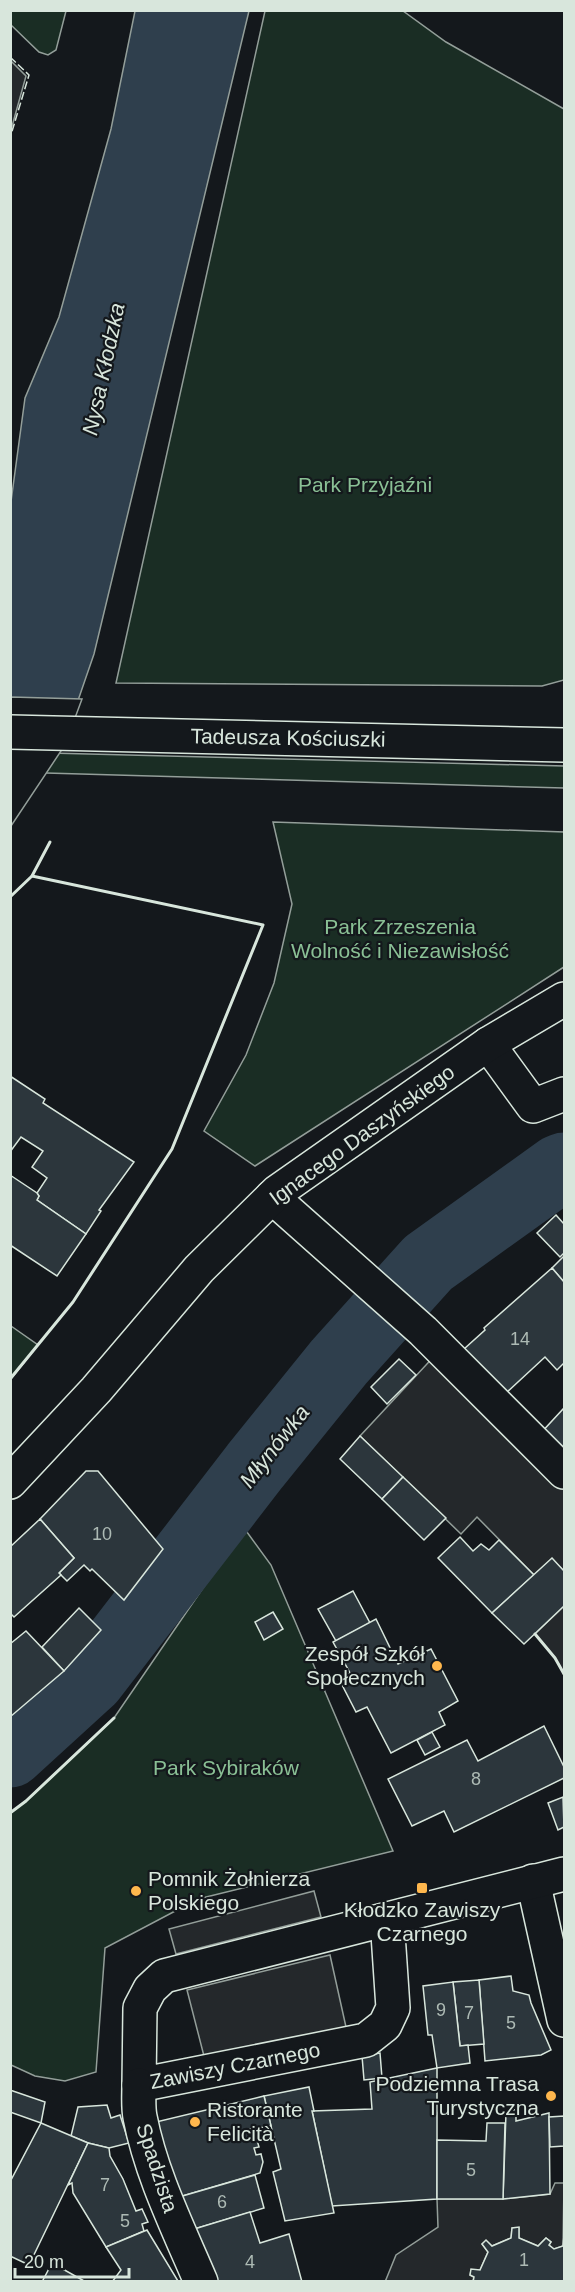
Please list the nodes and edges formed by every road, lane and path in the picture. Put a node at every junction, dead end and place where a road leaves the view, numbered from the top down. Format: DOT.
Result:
graph roads {
  1 [pos="10,732"];
  2 [pos="564,745"];
  3 [pos="564,999"];
  4 [pos="488,1044"];
  5 [pos="564,1094"];
  6 [pos="272,1197"];
  7 [pos="564,1472"];
  8 [pos="10,1482"];
  9 [pos="564,1874"];
  10 [pos="533,1881"];
  11 [pos="387,1919"];
  12 [pos="564,2020"];
  13 [pos="139,2085"];
  14 [pos="201,2282"];
  1 -- 2 [label="street, Tadeusza Kościuszki"];
  3 -- 4 [label="street, Ignacego Daszyńskiego"];
  4 -- 5 [label="street"];
  4 -- 6 [label="street, Ignacego Daszyńskiego"];
  6 -- 7 [label="street"];
  6 -- 8 [label="street, Ignacego Daszyńskiego"];
  9 -- 10 [label="street, Zawiszy Czarnego"];
  10 -- 11 [label="street, Zawiszy Czarnego"];
  10 -- 12 [label="street"];
  11 -- 13 [label="street, Zawiszy Czarnego"];
  11 -- 13 [label="street, Zawiszy Czarnego"];
  13 -- 14 [label="street, Spadzista"];
}
